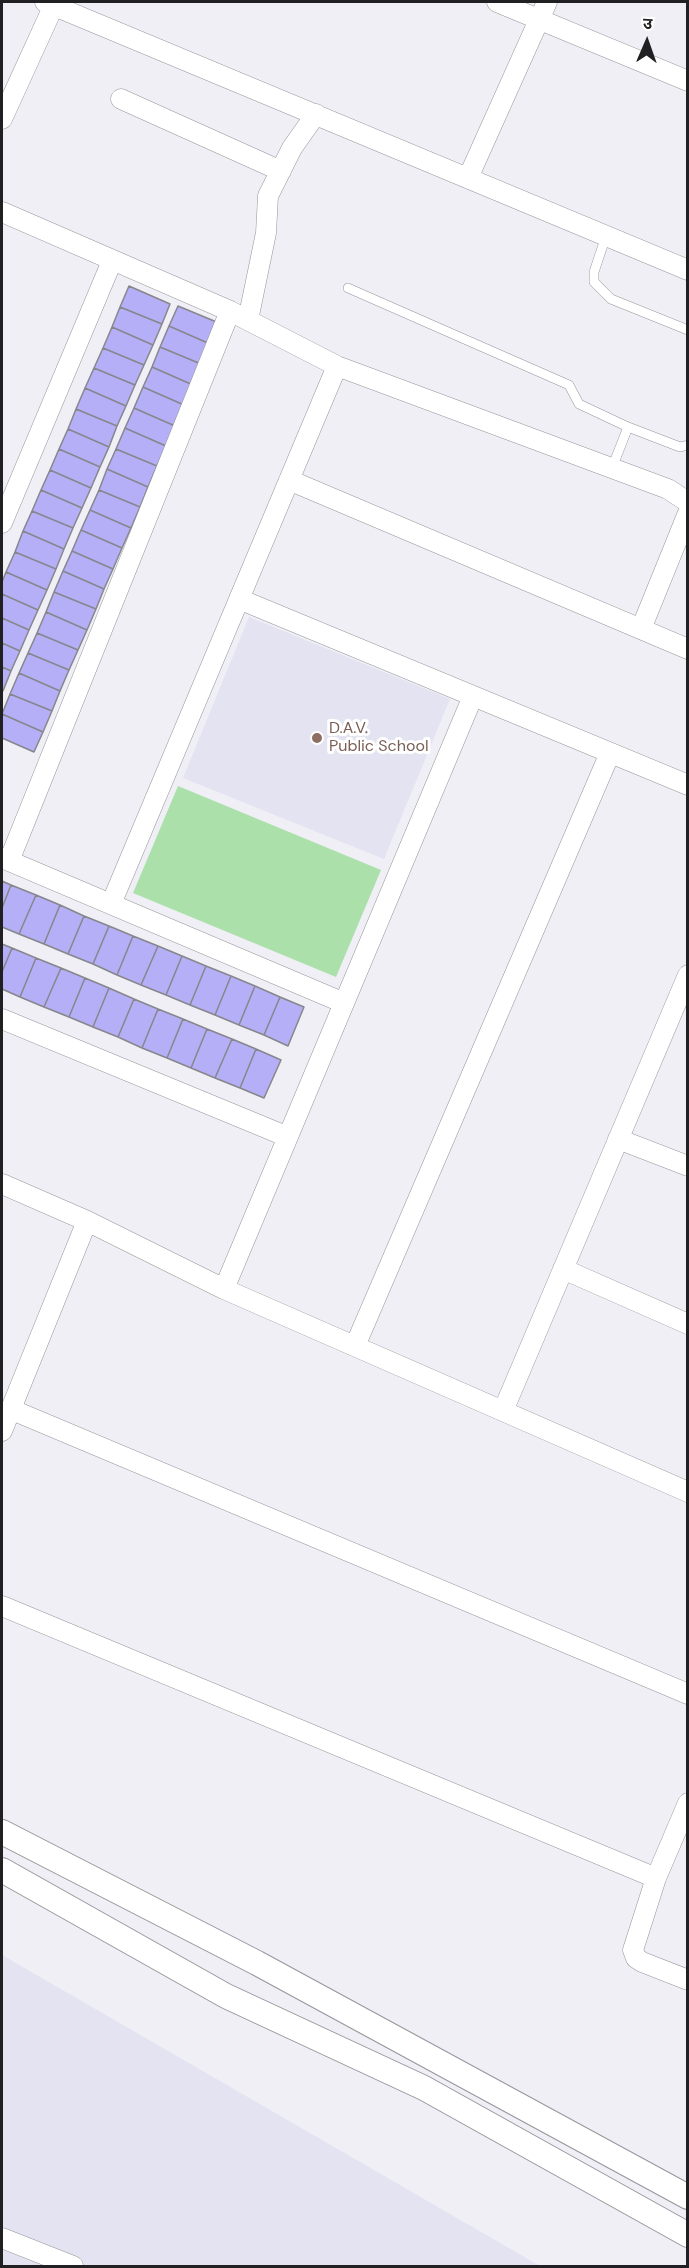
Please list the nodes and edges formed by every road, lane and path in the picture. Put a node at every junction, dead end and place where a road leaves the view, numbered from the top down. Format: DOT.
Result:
graph roads {
  1 [pos="496,2"];
  2 [pos="50,3"];
  3 [pos="543,11"];
  4 [pos="687,81"];
  5 [pos="121,99"];
  6 [pos="316,114"];
  7 [pos="2,119"];
  8 [pos="281,171"];
  9 [pos="468,178"];
  10 [pos="2,212"];
  11 [pos="606,236"];
  12 [pos="112,261"];
  13 [pos="687,270"];
  14 [pos="348,288"];
  15 [pos="230,311"];
  16 [pos="248,321"];
  17 [pos="687,330"];
  18 [pos="337,366"];
  19 [pos="628,427"];
  20 [pos="687,445"];
  21 [pos="612,468"];
  22 [pos="289,480"];
  23 [pos="687,502"];
  24 [pos="687,513"];
  25 [pos="2,523"];
  26 [pos="239,599"];
  27 [pos="641,629"];
  28 [pos="687,649"];
  29 [pos="473,696"];
  30 [pos="610,753"];
  31 [pos="687,785"];
  32 [pos="5,860"];
  33 [pos="111,904"];
  34 [pos="687,975"];
  35 [pos="344,1003"];
  36 [pos="2,1019"];
  37 [pos="288,1137"];
  38 [pos="618,1139"];
  39 [pos="687,1166"];
  40 [pos="2,1184"];
  41 [pos="87,1221"];
  42 [pos="563,1269"];
  43 [pos="224,1289"];
  44 [pos="687,1324"];
  45 [pos="355,1346"];
  46 [pos="10,1409"];
  47 [pos="503,1411"];
  48 [pos="2,1431"];
  49 [pos="687,1491"];
  50 [pos="2,1606"];
  51 [pos="687,1694"];
  52 [pos="687,1803"];
  53 [pos="2,1832"];
  54 [pos="2,1870"];
  55 [pos="656,1878"];
  56 [pos="687,1980"];
  57 [pos="687,2197"];
  58 [pos="687,2235"];
  59 [pos="2,2238"];
  60 [pos="73,2266"];
  1 -- 3 [label="street"];
  2 -- 6 [label="street"];
  2 -- 7 [label="street"];
  3 -- 4 [label="street"];
  3 -- 9 [label="street"];
  5 -- 8 [label="street"];
  6 -- 8 [label="street"];
  6 -- 9 [label="street"];
  8 -- 16 [label="street"];
  9 -- 11 [label="street"];
  10 -- 12 [label="street"];
  11 -- 13 [label="street"];
  11 -- 17 [label="lane"];
  12 -- 15 [label="street"];
  12 -- 25 [label="street"];
  14 -- 19 [label="lane"];
  15 -- 16 [label="street"];
  15 -- 32 [label="street"];
  16 -- 18 [label="street"];
  18 -- 21 [label="street"];
  18 -- 22 [label="street"];
  19 -- 20 [label="lane"];
  19 -- 21 [label="lane"];
  21 -- 23 [label="street"];
  22 -- 26 [label="street"];
  22 -- 27 [label="street"];
  24 -- 27 [label="street"];
  26 -- 29 [label="street"];
  26 -- 33 [label="street"];
  27 -- 28 [label="street"];
  29 -- 30 [label="street"];
  29 -- 35 [label="street"];
  30 -- 31 [label="street"];
  30 -- 45 [label="street"];
  32 -- 33 [label="street"];
  33 -- 35 [label="street"];
  34 -- 38 [label="street"];
  35 -- 37 [label="street"];
  36 -- 37 [label="street"];
  37 -- 43 [label="street"];
  38 -- 39 [label="street"];
  38 -- 42 [label="street"];
  40 -- 41 [label="street"];
  41 -- 43 [label="street"];
  41 -- 46 [label="street"];
  42 -- 44 [label="street"];
  42 -- 47 [label="street"];
  43 -- 45 [label="street"];
  45 -- 47 [label="street"];
  46 -- 48 [label="street"];
  46 -- 51 [label="street"];
  47 -- 49 [label="street"];
  50 -- 55 [label="street"];
  52 -- 55 [label="street"];
  53 -- 57 [label="street"];
  54 -- 58 [label="street"];
  55 -- 56 [label="street"];
  59 -- 60 [label="street"];
}
